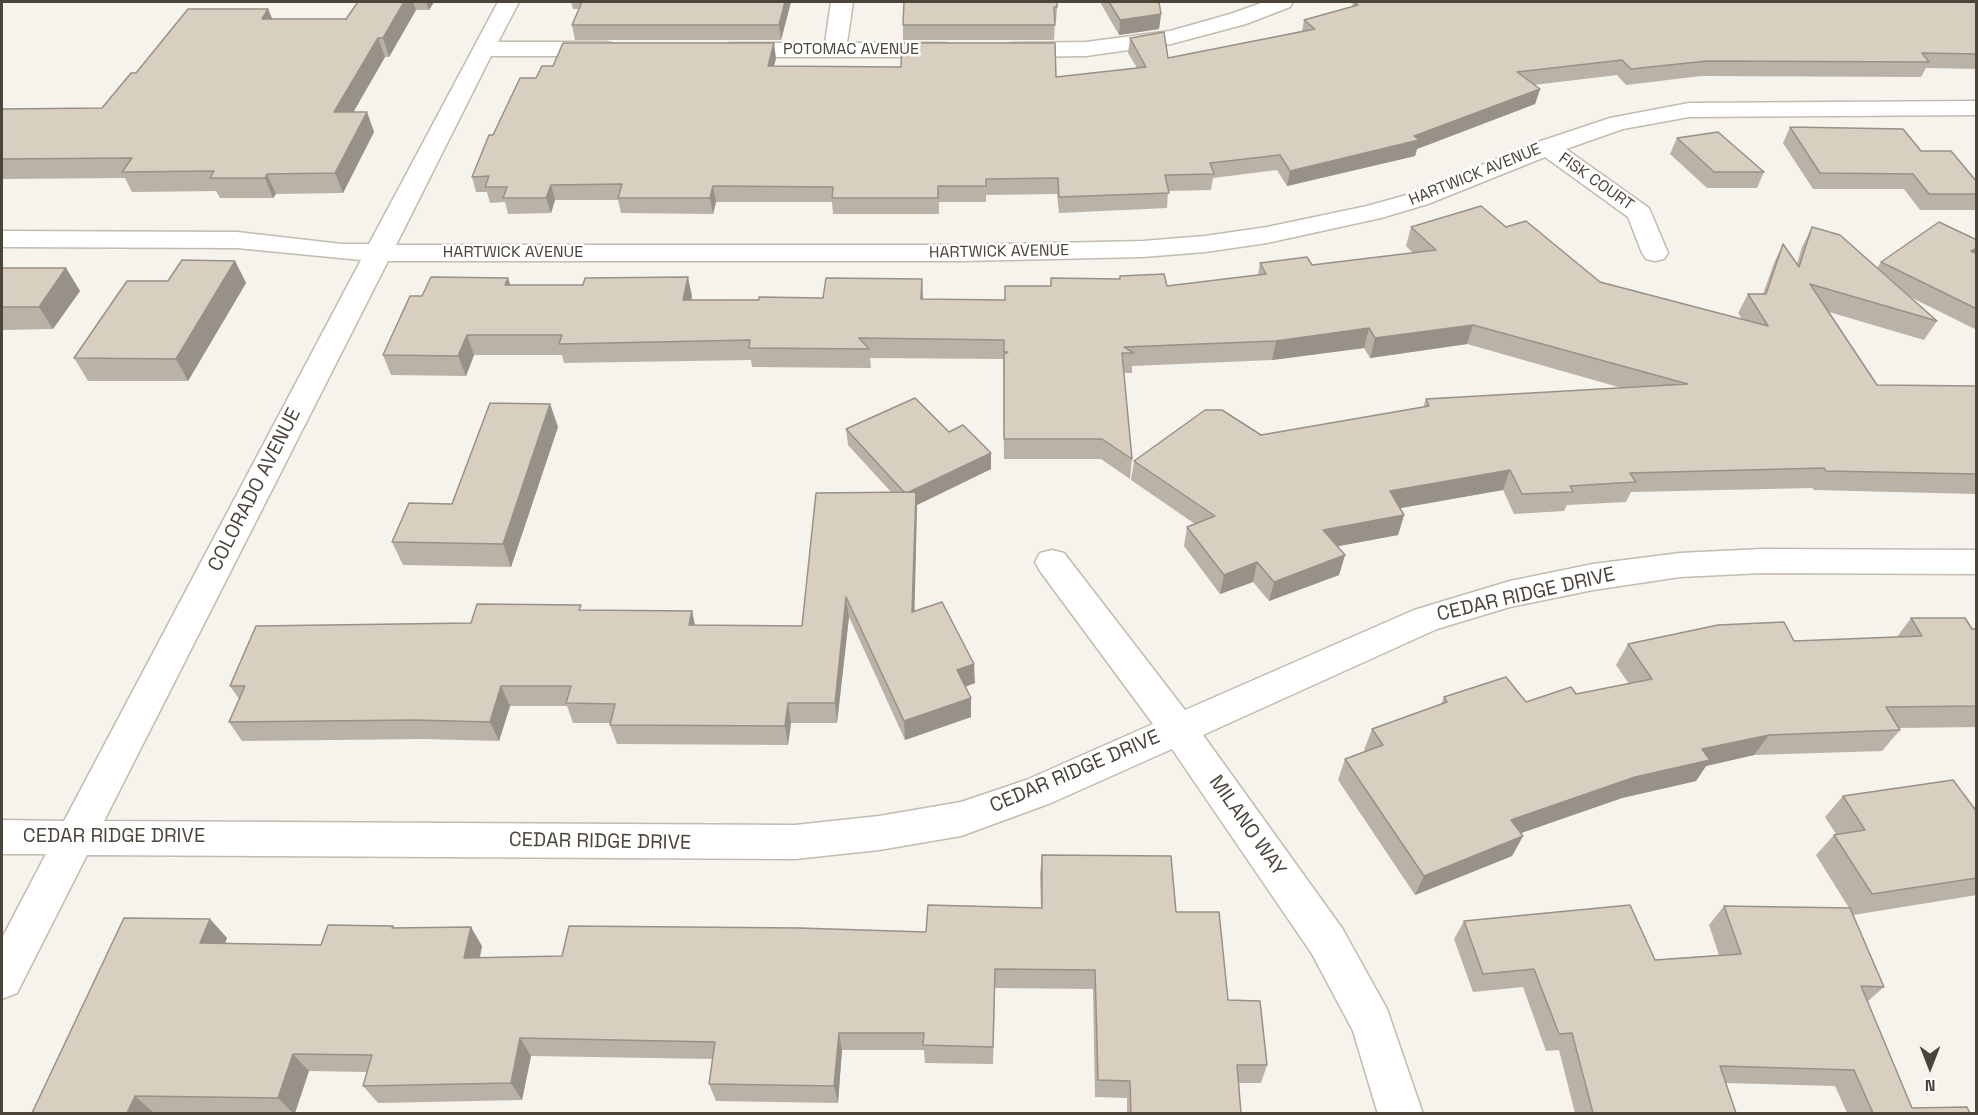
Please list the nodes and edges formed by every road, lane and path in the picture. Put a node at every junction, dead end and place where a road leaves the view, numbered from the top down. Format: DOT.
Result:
graph roads {
  1 [pos="508,2"];
  2 [pos="842,2"];
  3 [pos="1213,2"];
  4 [pos="1282,2"];
  5 [pos="1238,19"];
  6 [pos="484,49"];
  7 [pos="633,50"];
  8 [pos="704,50"];
  9 [pos="835,50"];
  10 [pos="965,50"];
  11 [pos="988,50"];
  12 [pos="1966,108"];
  13 [pos="1977,133"];
  14 [pos="1547,147"];
  15 [pos="2,239"];
  16 [pos="377,253"];
  17 [pos="1655,254"];
  18 [pos="1052,562"];
  19 [pos="1977,562"];
  20 [pos="1178,729"];
  21 [pos="2,837"];
  22 [pos="75,837"];
  23 [pos="2,979"];
  24 [pos="1401,1113"];
  1 -- 6 [label="street, COLORADO AVENUE"];
  2 -- 9 [label="street"];
  3 -- 5 [label="street"];
  4 -- 5 [label="street"];
  5 -- 11 [label="street"];
  6 -- 7 [label="street"];
  6 -- 16 [label="street, COLORADO AVENUE"];
  8 -- 9 [label="street, POTOMAC AVENUE"];
  9 -- 10 [label="street, POTOMAC AVENUE"];
  12 -- 13 [label="street"];
  12 -- 14 [label="street, HARTWICK AVENUE"];
  14 -- 16 [label="street, HARTWICK AVENUE"];
  14 -- 17 [label="street, FISK COURT"];
  15 -- 16 [label="street, HARTWICK AVENUE"];
  16 -- 22 [label="street, COLORADO AVENUE"];
  18 -- 20 [label="street, MILANO WAY"];
  19 -- 20 [label="street, CEDAR RIDGE DRIVE"];
  20 -- 22 [label="street, CEDAR RIDGE DRIVE"];
  20 -- 24 [label="street, MILANO WAY"];
  21 -- 22 [label="street, CEDAR RIDGE DRIVE"];
  22 -- 23 [label="street, COLORADO AVENUE"];
}
